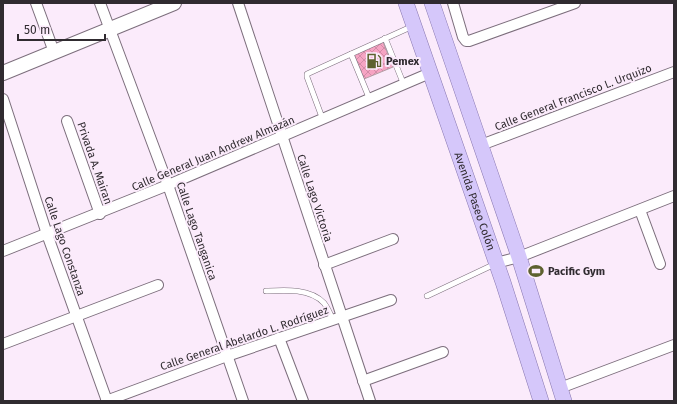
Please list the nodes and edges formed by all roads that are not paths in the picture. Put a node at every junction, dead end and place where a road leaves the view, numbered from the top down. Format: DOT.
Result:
graph roads {
  1 [pos="36,3"];
  2 [pos="100,3"];
  3 [pos="174,3"];
  4 [pos="238,3"];
  5 [pos="406,3"];
  6 [pos="432,3"];
  7 [pos="453,3"];
  8 [pos="575,3"];
  9 [pos="149,8"];
  10 [pos="414,26"];
  11 [pos="109,29"];
  12 [pos="385,38"];
  13 [pos="54,52"];
  14 [pos="350,54"];
  15 [pos="674,72"];
  16 [pos="3,73"];
  17 [pos="430,74"];
  18 [pos="404,85"];
  19 [pos="3,99"];
  20 [pos="370,100"];
  21 [pos="323,120"];
  22 [pos="67,121"];
  23 [pos="283,137"];
  24 [pos="481,145"];
  25 [pos="168,186"];
  26 [pos="674,196"];
  27 [pos="640,210"];
  28 [pos="100,214"];
  29 [pos="47,234"];
  30 [pos="393,239"];
  31 [pos="3,251"];
  32 [pos="519,257"];
  33 [pos="496,263"];
  34 [pos="660,264"];
  35 [pos="324,265"];
  36 [pos="158,285"];
  37 [pos="266,291"];
  38 [pos="428,296"];
  39 [pos="390,300"];
  40 [pos="76,316"];
  41 [pos="337,318"];
  42 [pos="279,338"];
  43 [pos="3,344"];
  44 [pos="674,345"];
  45 [pos="547,349"];
  46 [pos="443,352"];
  47 [pos="227,356"];
  48 [pos="527,356"];
  49 [pos="364,381"];
  50 [pos="562,394"];
  51 [pos="107,401"];
  52 [pos="243,401"];
  53 [pos="303,401"];
  54 [pos="370,401"];
  55 [pos="540,401"];
  1 -- 13 [label="street"];
  2 -- 11 [label="street, Calle Lago Tanganica"];
  3 -- 9 [label="main road"];
  4 -- 23 [label="street, Calle Lago Victoria"];
  5 -- 10 [label="main road, Avenida Paseo Colón"];
  6 -- 24 [label="main road"];
  7 -- 8 [label="street"];
  9 -- 11 [label="main road"];
  10 -- 12 [label="lane"];
  10 -- 17 [label="main road, Avenida Paseo Colón"];
  11 -- 13 [label="main road"];
  11 -- 25 [label="street, Calle Lago Tanganica"];
  12 -- 14 [label="lane"];
  12 -- 18 [label="lane"];
  13 -- 16 [label="main road"];
  14 -- 20 [label="lane"];
  14 -- 21 [label="lane"];
  15 -- 24 [label="street, Calle General Francisco L. Urquizo"];
  17 -- 18 [label="street, Calle General Juan Andrew Almazán"];
  17 -- 33 [label="main road, Avenida Paseo Colón"];
  18 -- 20 [label="street, Calle General Juan Andrew Almazán"];
  19 -- 29 [label="street, Calle Lago Constanza"];
  20 -- 21 [label="street, Calle General Juan Andrew Almazán"];
  21 -- 23 [label="street, Calle General Juan Andrew Almazán"];
  22 -- 28 [label="street, Privada A. Mairan"];
  23 -- 25 [label="street, Calle General Juan Andrew Almazán"];
  23 -- 35 [label="street, Calle Lago Victoria"];
  24 -- 32 [label="main road"];
  25 -- 28 [label="street, Calle General Juan Andrew Almazán"];
  25 -- 47 [label="street, Calle Lago Tanganica"];
  26 -- 27 [label="street"];
  27 -- 32 [label="street"];
  27 -- 34 [label="street"];
  28 -- 29 [label="street, Calle General Juan Andrew Almazán"];
  29 -- 31 [label="street, Calle General Juan Andrew Almazán"];
  29 -- 40 [label="street, Calle Lago Constanza"];
  30 -- 35 [label="street"];
  32 -- 33 [label="street"];
  32 -- 45 [label="main road"];
  33 -- 38 [label="lane"];
  33 -- 48 [label="main road, Avenida Paseo Colón"];
  35 -- 41 [label="street, Calle Lago Victoria"];
  36 -- 40 [label="street"];
  37 -- 41 [label="lane"];
  39 -- 41 [label="street, Calle General Abelardo L. Rodríguez"];
  40 -- 43 [label="street"];
  40 -- 51 [label="street, Calle Lago Constanza"];
  41 -- 42 [label="street, Calle General Abelardo L. Rodríguez"];
  41 -- 49 [label="street, Calle Lago Victoria"];
  42 -- 47 [label="street, Calle General Abelardo L. Rodríguez"];
  42 -- 53 [label="street"];
  44 -- 50 [label="street"];
  45 -- 48 [label="main road"];
  45 -- 50 [label="main road"];
  46 -- 49 [label="street"];
  47 -- 51 [label="street, Calle General Abelardo L. Rodríguez"];
  47 -- 52 [label="street, Calle Lago Tanganica"];
  48 -- 55 [label="main road, Avenida Paseo Colón"];
  49 -- 54 [label="street, Calle Lago Victoria"];
}
